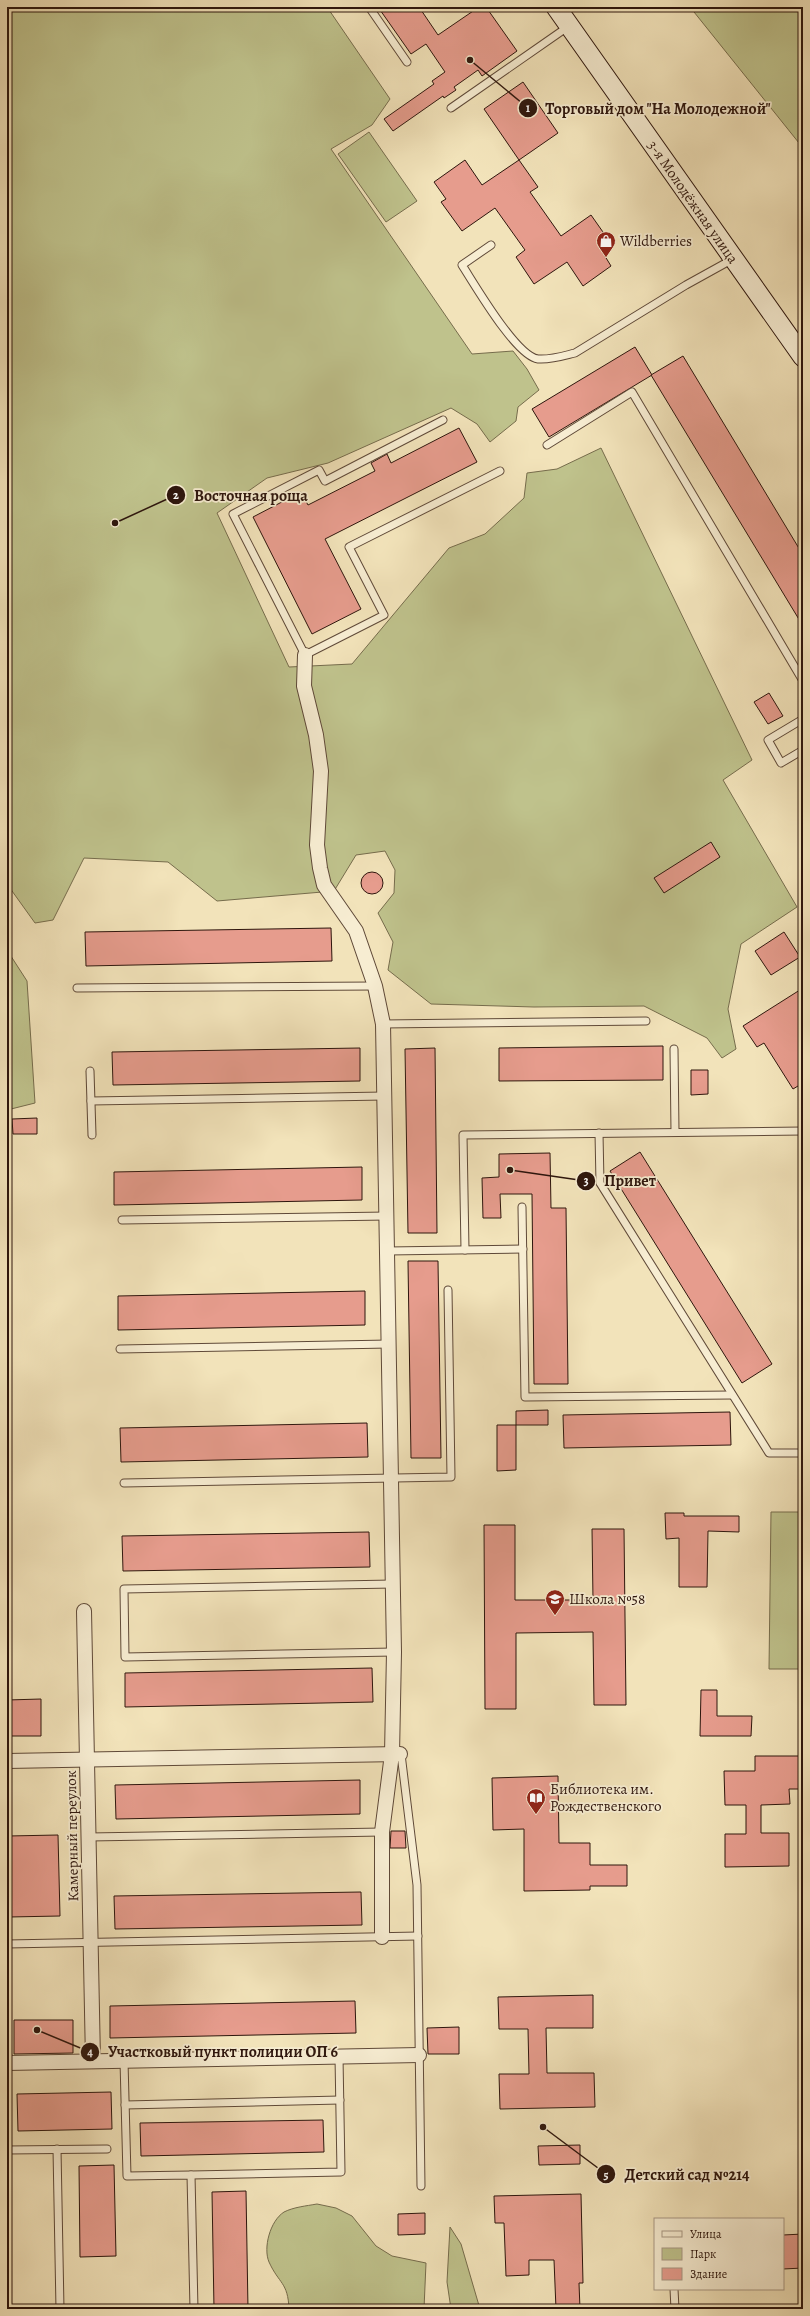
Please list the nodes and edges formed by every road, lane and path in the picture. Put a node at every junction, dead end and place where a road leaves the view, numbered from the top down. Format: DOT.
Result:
graph roads {
  1 [pos="369,7"];
  2 [pos="556,7"];
  3 [pos="569,26"];
  4 [pos="407,62"];
  5 [pos="451,108"];
  6 [pos="491,245"];
  7 [pos="734,259"];
  8 [pos="803,358"];
  9 [pos="443,420"];
  10 [pos="547,445"];
  11 [pos="500,470"];
  12 [pos="305,654"];
  13 [pos="803,681"];
  14 [pos="803,719"];
  15 [pos="803,750"];
  16 [pos="375,986"];
  17 [pos="77,988"];
  18 [pos="646,1021"];
  19 [pos="383,1024"];
  20 [pos="674,1049"];
  21 [pos="90,1071"];
  22 [pos="384,1096"];
  23 [pos="91,1101"];
  24 [pos="803,1131"];
  25 [pos="675,1132"];
  26 [pos="599,1133"];
  27 [pos="92,1135"];
  28 [pos="522,1207"];
  29 [pos="386,1216"];
  30 [pos="122,1220"];
  31 [pos="523,1249"];
  32 [pos="465,1250"];
  33 [pos="388,1251"];
  34 [pos="448,1290"];
  35 [pos="389,1344"];
  36 [pos="120,1349"];
  37 [pos="732,1395"];
  38 [pos="803,1453"];
  39 [pos="391,1478"];
  40 [pos="124,1483"];
  41 [pos="393,1584"];
  42 [pos="84,1611"];
  43 [pos="394,1652"];
  44 [pos="396,1754"];
  45 [pos="87,1759"];
  46 [pos="7,1761"];
  47 [pos="382,1832"];
  48 [pos="89,1837"];
  49 [pos="418,1936"];
  50 [pos="382,1937"];
  51 [pos="91,1942"];
  52 [pos="7,1944"];
  53 [pos="419,2055"];
  54 [pos="339,2057"];
  55 [pos="124,2061"];
  56 [pos="93,2062"];
  57 [pos="7,2063"];
  58 [pos="340,2100"];
  59 [pos="125,2104"];
  60 [pos="107,2148"];
  61 [pos="57,2149"];
  62 [pos="7,2150"];
  63 [pos="191,2175"];
  64 [pos="421,2186"];
  65 [pos="674,2290"];
  66 [pos="60,2309"];
  67 [pos="194,2309"];
  68 [pos="675,2309"];
  1 -- 4 [label="lane"];
  2 -- 3 [label="main road, 3-я Молодёжная улица"];
  3 -- 5 [label="lane"];
  3 -- 7 [label="main road, 3-я Молодёжная улица"];
  6 -- 7 [label="lane"];
  7 -- 8 [label="main road, 3-я Молодёжная улица"];
  9 -- 12 [label="lane"];
  10 -- 13 [label="lane"];
  11 -- 12 [label="lane"];
  12 -- 16 [label="street"];
  14 -- 15 [label="lane"];
  16 -- 17 [label="lane"];
  16 -- 19 [label="street"];
  18 -- 19 [label="lane"];
  19 -- 22 [label="street"];
  20 -- 25 [label="lane"];
  21 -- 23 [label="lane"];
  22 -- 23 [label="lane"];
  22 -- 29 [label="street"];
  23 -- 27 [label="lane"];
  24 -- 25 [label="lane"];
  25 -- 26 [label="lane"];
  26 -- 32 [label="lane"];
  26 -- 37 [label="lane"];
  28 -- 31 [label="lane"];
  29 -- 30 [label="lane"];
  29 -- 33 [label="street"];
  31 -- 32 [label="lane"];
  31 -- 37 [label="lane"];
  32 -- 33 [label="lane"];
  33 -- 35 [label="street"];
  34 -- 39 [label="lane"];
  35 -- 36 [label="lane"];
  35 -- 39 [label="street"];
  37 -- 38 [label="lane"];
  39 -- 40 [label="lane"];
  39 -- 41 [label="street"];
  41 -- 43 [label="street"];
  41 -- 43 [label="lane"];
  42 -- 45 [label="street, Камерный переулок"];
  43 -- 44 [label="street"];
  44 -- 45 [label="street"];
  44 -- 47 [label="street"];
  44 -- 49 [label="lane"];
  45 -- 46 [label="street"];
  45 -- 48 [label="street, Камерный переулок"];
  47 -- 48 [label="lane"];
  47 -- 50 [label="street"];
  48 -- 51 [label="street, Камерный переулок"];
  49 -- 50 [label="lane"];
  49 -- 53 [label="lane"];
  50 -- 51 [label="lane"];
  51 -- 52 [label="lane"];
  51 -- 56 [label="street, Камерный переулок"];
  53 -- 54 [label="street"];
  53 -- 64 [label="lane"];
  54 -- 55 [label="street"];
  54 -- 58 [label="lane"];
  55 -- 56 [label="street"];
  55 -- 59 [label="lane"];
  56 -- 57 [label="street"];
  58 -- 59 [label="lane"];
  58 -- 63 [label="lane"];
  59 -- 63 [label="lane"];
  60 -- 61 [label="lane"];
  61 -- 62 [label="lane"];
  61 -- 66 [label="lane"];
  63 -- 67 [label="lane"];
  65 -- 68 [label="lane"];
}
